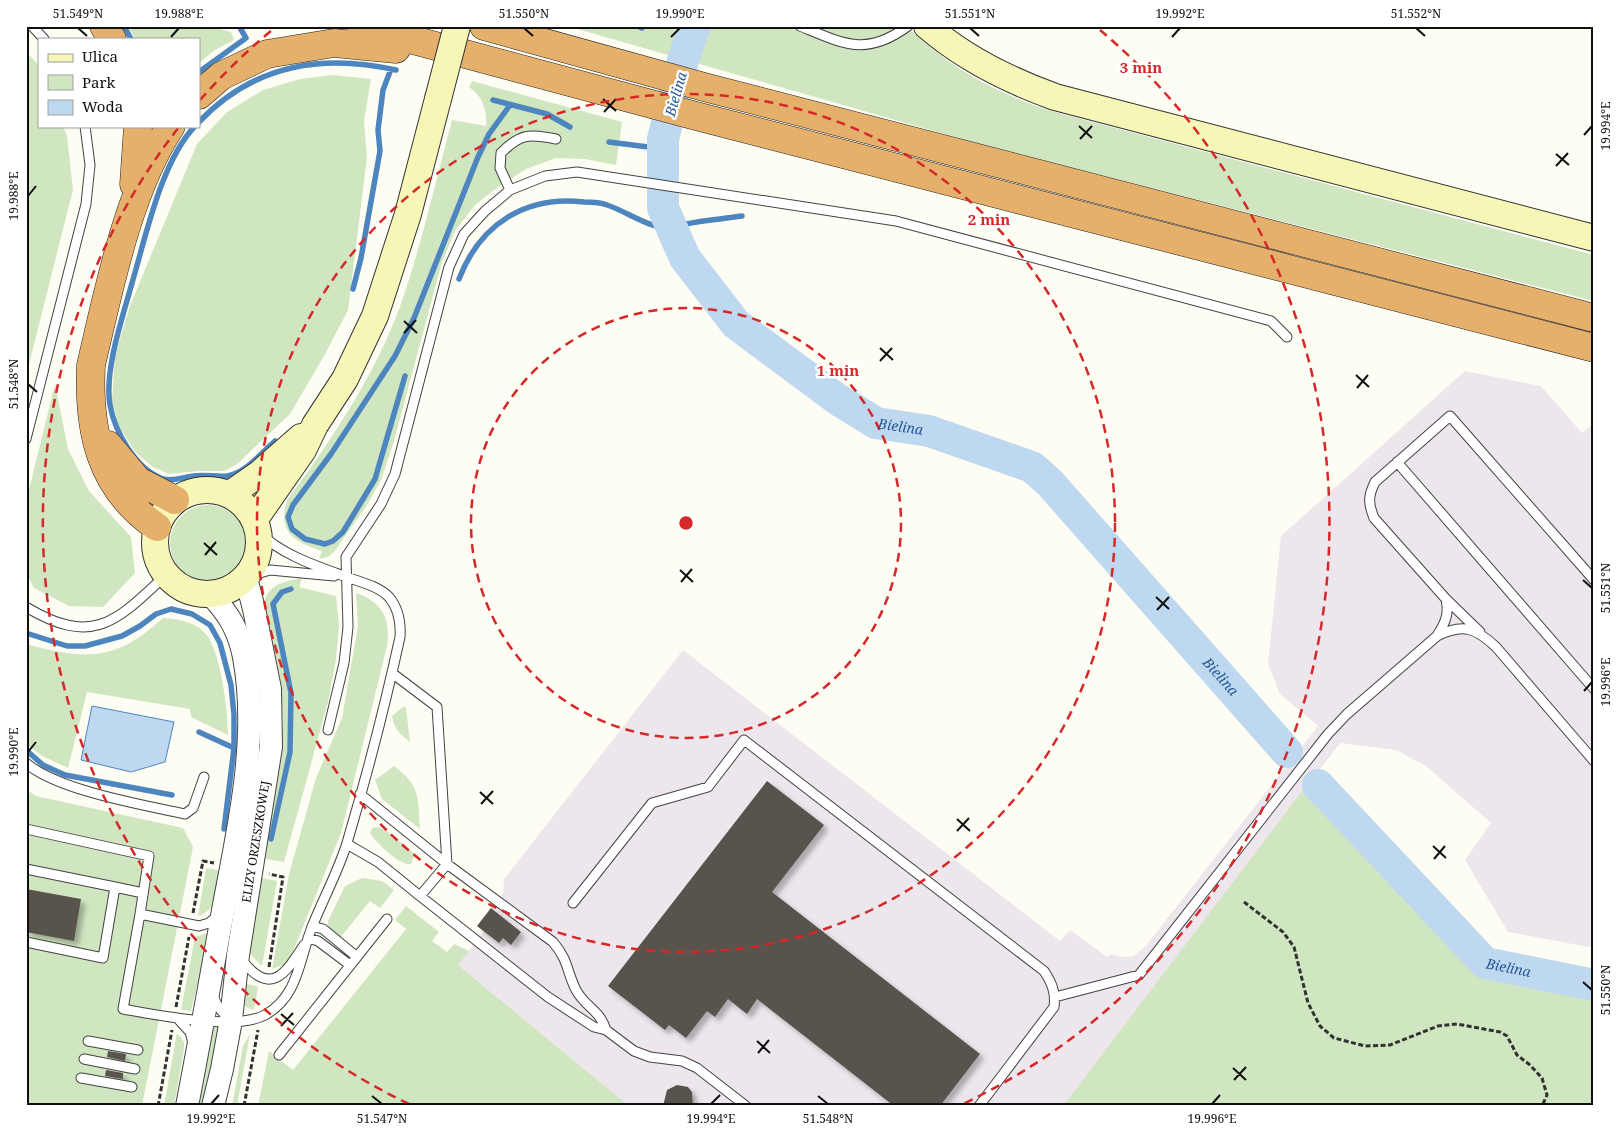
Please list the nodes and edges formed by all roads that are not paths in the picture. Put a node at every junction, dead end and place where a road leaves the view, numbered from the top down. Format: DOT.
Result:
graph roads {
  1 [pos="32,26"];
  2 [pos="104,26"];
  3 [pos="361,26"];
  4 [pos="484,26"];
  5 [pos="800,26"];
  6 [pos="908,26"];
  7 [pos="927,26"];
  8 [pos="43,38"];
  9 [pos="111,38"];
  10 [pos="458,39"];
  11 [pos="200,94"];
  12 [pos="84,128"];
  13 [pos="138,128"];
  14 [pos="170,128"];
  15 [pos="556,140"];
  16 [pos="510,190"];
  17 [pos="130,214"];
  18 [pos="1594,238"];
  19 [pos="1594,318"];
  20 [pos="1287,338"];
  21 [pos="1594,348"];
  22 [pos="92,416"];
  23 [pos="315,426"];
  24 [pos="26,439"];
  25 [pos="1397,462"];
  26 [pos="230,494"];
  27 [pos="174,500"];
  28 [pos="257,525"];
  29 [pos="156,527"];
  30 [pos="166,575"];
  31 [pos="246,577"];
  32 [pos="345,577"];
  33 [pos="1594,580"];
  34 [pos="212,595"];
  35 [pos="1446,599"];
  36 [pos="26,607"];
  37 [pos="1482,634"];
  38 [pos="1437,636"];
  39 [pos="392,673"];
  40 [pos="1594,689"];
  41 [pos="328,730"];
  42 [pos="1594,761"];
  43 [pos="26,763"];
  44 [pos="204,777"];
  45 [pos="360,794"];
  46 [pos="26,830"];
  47 [pos="347,844"];
  48 [pos="447,864"];
  49 [pos="26,869"];
  50 [pos="116,887"];
  51 [pos="143,893"];
  52 [pos="420,896"];
  53 [pos="573,903"];
  54 [pos="223,909"];
  55 [pos="140,914"];
  56 [pos="387,919"];
  57 [pos="312,926"];
  58 [pos="308,938"];
  59 [pos="26,942"];
  60 [pos="238,955"];
  61 [pos="357,957"];
  62 [pos="350,965"];
  63 [pos="209,985"];
  64 [pos="1055,997"];
  65 [pos="254,1019"];
  66 [pos="177,1020"];
  67 [pos="203,1020"];
  68 [pos="231,1020"];
  69 [pos="606,1030"];
  70 [pos="88,1041"];
  71 [pos="138,1050"];
  72 [pos="279,1055"];
  73 [pos="84,1059"];
  74 [pos="135,1069"];
  75 [pos="222,1069"];
  76 [pos="81,1078"];
  77 [pos="132,1087"];
  78 [pos="188,1098"];
  79 [pos="213,1106"];
  80 [pos="746,1106"];
  81 [pos="979,1106"];
  1 -- 8 [label="lane"];
  2 -- 9 [label="highway"];
  3 -- 10 [label="highway"];
  4 -- 19 [label="highway"];
  5 -- 6 [label="lane"];
  7 -- 18 [label="main road"];
  10 -- 11 [label="highway"];
  10 -- 21 [label="highway"];
  10 -- 23 [label="main road, bridge"];
  12 -- 24 [label="lane"];
  13 -- 17 [label="highway"];
  14 -- 17 [label="highway"];
  15 -- 16 [label="lane"];
  16 -- 20 [label="lane"];
  16 -- 32 [label="lane"];
  17 -- 22 [label="highway"];
  22 -- 27 [label="highway"];
  22 -- 29 [label="highway"];
  23 -- 26 [label="main road"];
  23 -- 28 [label="main road"];
  25 -- 33 [label="lane"];
  25 -- 35 [label="lane"];
  25 -- 40 [label="lane"];
  26 -- 27 [label="main road"];
  26 -- 28 [label="main road"];
  27 -- 29 [label="main road"];
  28 -- 31 [label="main road"];
  28 -- 32 [label="lane"];
  29 -- 30 [label="main road"];
  30 -- 34 [label="main road"];
  30 -- 36 [label="lane"];
  31 -- 32 [label="lane"];
  31 -- 34 [label="main road"];
  31 -- 60 [label="street, ELIZY ORZESZKOWEJ"];
  32 -- 39 [label="lane"];
  32 -- 41 [label="lane"];
  34 -- 54 [label="street, ELIZY ORZESZKOWEJ"];
  35 -- 37 [label="lane"];
  35 -- 38 [label="lane"];
  37 -- 38 [label="lane"];
  37 -- 42 [label="lane"];
  38 -- 64 [label="lane"];
  39 -- 45 [label="lane"];
  39 -- 48 [label="lane"];
  43 -- 44 [label="lane"];
  45 -- 47 [label="lane"];
  45 -- 48 [label="lane"];
  46 -- 51 [label="lane"];
  47 -- 52 [label="lane"];
  47 -- 57 [label="lane"];
  48 -- 52 [label="lane"];
  48 -- 69 [label="lane"];
  49 -- 50 [label="lane"];
  50 -- 51 [label="lane"];
  50 -- 59 [label="lane"];
  51 -- 55 [label="lane"];
  52 -- 69 [label="lane"];
  53 -- 64 [label="lane"];
  54 -- 55 [label="lane"];
  54 -- 63 [label="street, ELIZY ORZESZKOWEJ"];
  55 -- 66 [label="lane"];
  56 -- 61 [label="lane"];
  57 -- 58 [label="lane"];
  57 -- 61 [label="lane"];
  58 -- 60 [label="lane"];
  58 -- 62 [label="lane"];
  58 -- 65 [label="lane"];
  60 -- 68 [label="street, ELIZY ORZESZKOWEJ"];
  61 -- 62 [label="lane"];
  62 -- 72 [label="lane"];
  63 -- 67 [label="street, ELIZY ORZESZKOWEJ"];
  63 -- 68 [label="lane"];
  64 -- 81 [label="lane"];
  65 -- 68 [label="lane"];
  65 -- 75 [label="lane"];
  66 -- 67 [label="lane"];
  66 -- 78 [label="lane"];
  67 -- 68 [label="lane"];
  67 -- 78 [label="street, ELIZY ORZESZKOWEJ"];
  68 -- 75 [label="street, ELIZY ORZESZKOWEJ"];
  69 -- 80 [label="lane"];
  70 -- 71 [label="lane"];
  73 -- 74 [label="lane"];
  75 -- 79 [label="street, ELIZY ORZESZKOWEJ"];
  76 -- 77 [label="lane"];
}
